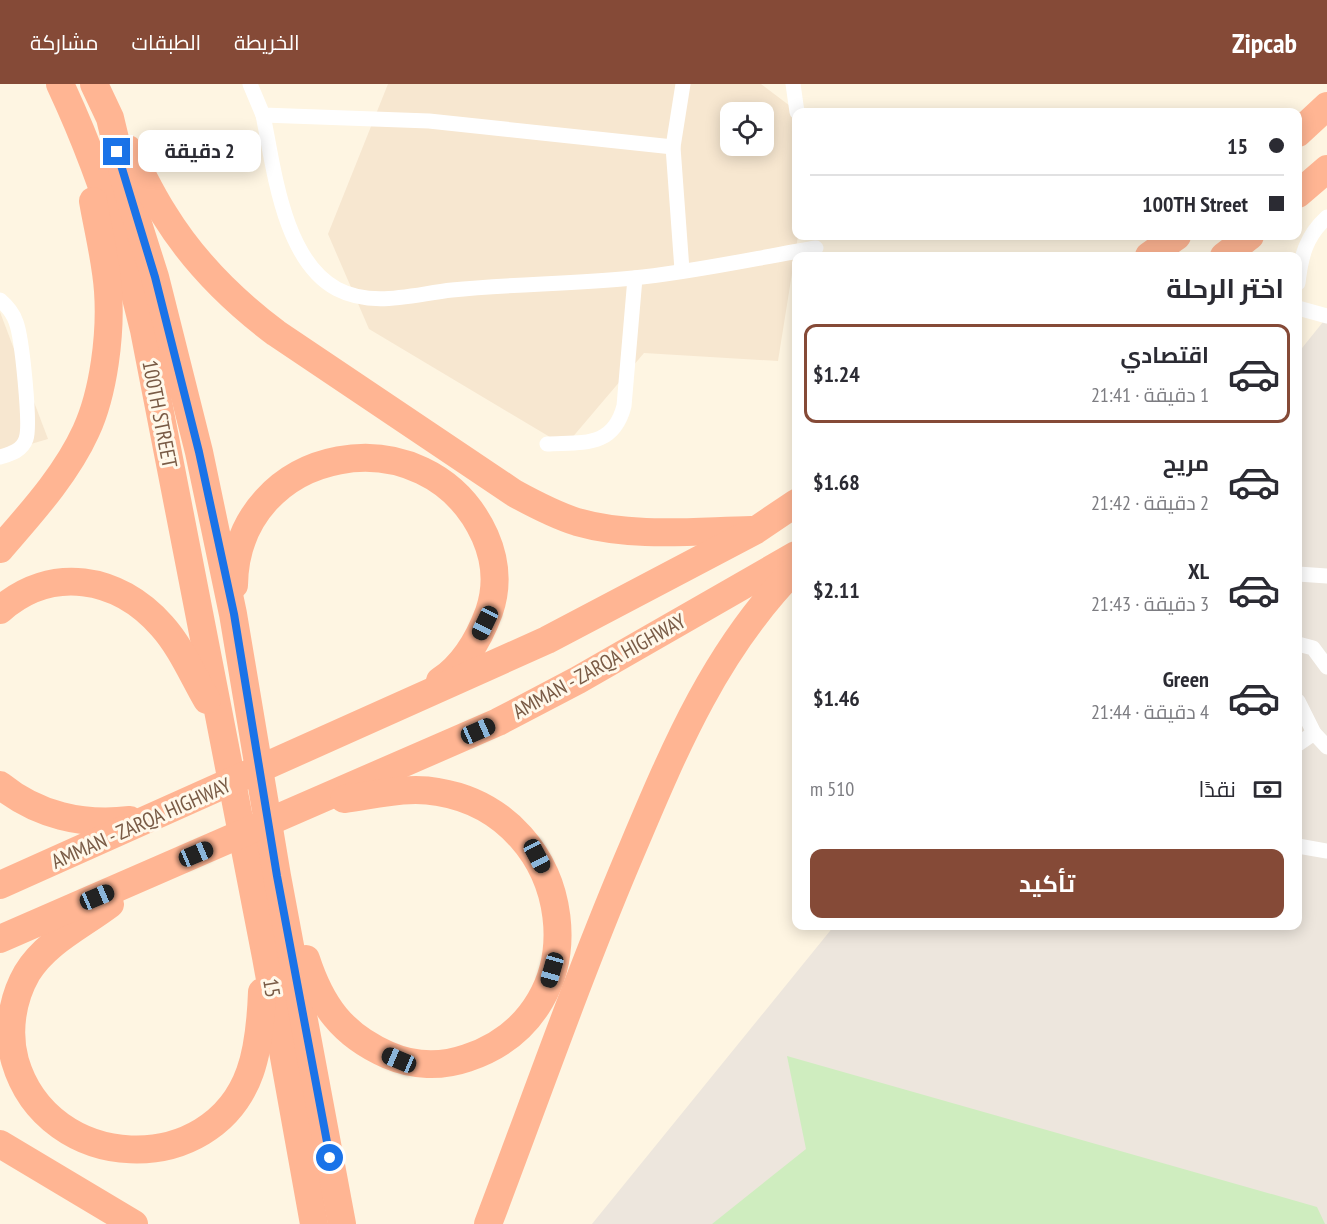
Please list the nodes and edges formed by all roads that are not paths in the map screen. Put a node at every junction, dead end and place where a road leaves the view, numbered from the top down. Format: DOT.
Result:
graph roads {
  1 [pos="60,84"];
  2 [pos="94,84"];
  3 [pos="250,84"];
  4 [pos="683,84"];
  5 [pos="792,84"];
  6 [pos="1327,106"];
  7 [pos="796,108"];
  8 [pos="263,115"];
  9 [pos="110,118"];
  10 [pos="1302,129"];
  11 [pos="83,136"];
  12 [pos="673,147"];
  13 [pos="1327,169"];
  14 [pos="1302,191"];
  15 [pos="1327,217"];
  16 [pos="1171,240"];
  17 [pos="1245,240"];
  18 [pos="817,247"];
  19 [pos="1155,252"];
  20 [pos="1229,252"];
  21 [pos="1302,260"];
  22 [pos="682,270"];
  23 [pos="635,278"];
  24 [pos="0,300"];
  25 [pos="1302,309"];
  26 [pos="1327,316"];
  27 [pos="547,444"];
  28 [pos="0,457"];
  29 [pos="792,505"];
  30 [pos="756,530"];
  31 [pos="0,549"];
  32 [pos="792,557"];
  33 [pos="792,572"];
  34 [pos="1302,574"];
  35 [pos="1327,576"];
  36 [pos="0,610"];
  37 [pos="234,614"];
  38 [pos="1302,645"];
  39 [pos="1327,667"];
  40 [pos="1302,708"];
  41 [pos="396,710"];
  42 [pos="219,720"];
  43 [pos="1314,733"];
  44 [pos="255,738"];
  45 [pos="1302,741"];
  46 [pos="1327,747"];
  47 [pos="226,753"];
  48 [pos="0,785"];
  49 [pos="318,802"];
  50 [pos="158,815"];
  51 [pos="1302,847"];
  52 [pos="1327,851"];
  53 [pos="136,880"];
  54 [pos="265,881"];
  55 [pos="0,885"];
  56 [pos="285,915"];
  57 [pos="0,939"];
  58 [pos="266,957"];
  59 [pos="3,1146"];
  60 [pos="134,1224"];
  61 [pos="314,1224"];
  62 [pos="342,1224"];
  63 [pos="488,1224"];
  1 -- 11 [label="highway, 100TH STREET"];
  2 -- 9 [label="highway, 100TH STREET"];
  3 -- 8 [label="street"];
  4 -- 12 [label="street"];
  5 -- 7 [label="street"];
  6 -- 10 [label="highway"];
  8 -- 12 [label="street"];
  8 -- 23 [label="street"];
  9 -- 30 [label="highway"];
  9 -- 37 [label="highway, 100TH STREET"];
  11 -- 31 [label="highway"];
  11 -- 42 [label="highway, 100TH STREET"];
  12 -- 22 [label="street"];
  13 -- 14 [label="highway"];
  15 -- 21 [label="street"];
  16 -- 19 [label="highway"];
  17 -- 20 [label="highway"];
  18 -- 22 [label="street"];
  22 -- 23 [label="street"];
  23 -- 27 [label="street"];
  24 -- 28 [label="street"];
  25 -- 26 [label="street"];
  29 -- 30 [label="highway, AMMAN - ZARQA HIGHWAY"];
  30 -- 41 [label="highway, AMMAN - ZARQA HIGHWAY"];
  32 -- 49 [label="highway, AMMAN - ZARQA HIGHWAY"];
  33 -- 63 [label="highway"];
  34 -- 35 [label="street"];
  36 -- 42 [label="highway"];
  37 -- 41 [label="highway"];
  37 -- 44 [label="highway, 100TH STREET"];
  38 -- 39 [label="street"];
  40 -- 43 [label="street"];
  41 -- 50 [label="highway, AMMAN - ZARQA HIGHWAY"];
  42 -- 47 [label="highway, 100TH STREET"];
  43 -- 45 [label="street"];
  43 -- 46 [label="street"];
  44 -- 54 [label="highway, 15"];
  47 -- 54 [label="highway, 15"];
  48 -- 50 [label="highway"];
  49 -- 53 [label="highway, AMMAN - ZARQA HIGHWAY"];
  49 -- 56 [label="highway"];
  50 -- 55 [label="highway, AMMAN - ZARQA HIGHWAY"];
  51 -- 52 [label="street"];
  53 -- 57 [label="highway, AMMAN - ZARQA HIGHWAY"];
  53 -- 58 [label="highway"];
  54 -- 56 [label="highway, 15"];
  54 -- 58 [label="highway, 15"];
  56 -- 62 [label="highway, 15"];
  58 -- 61 [label="highway, 15"];
  59 -- 60 [label="highway"];
}
